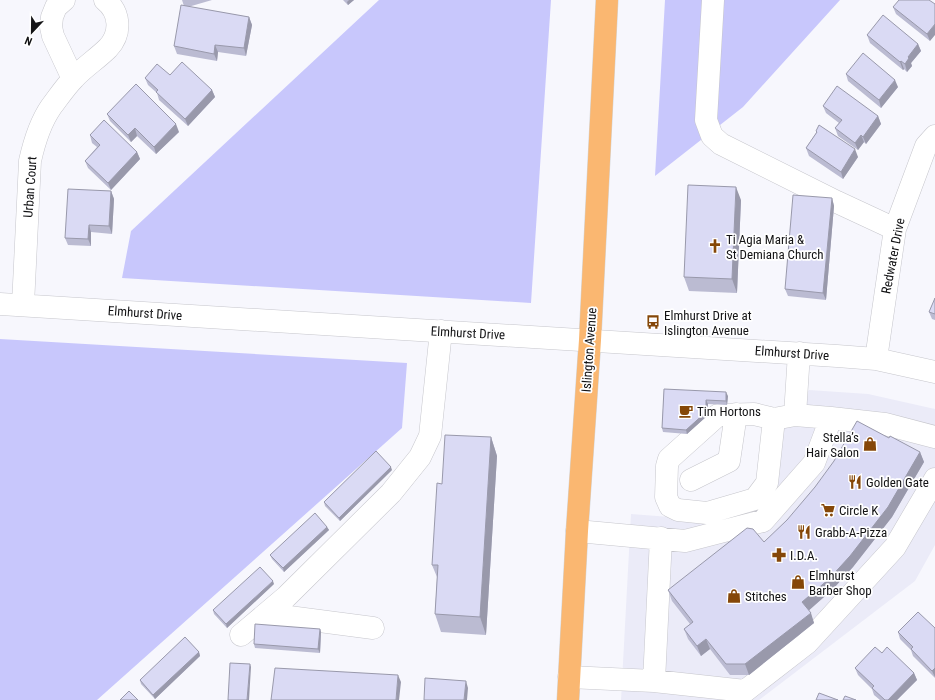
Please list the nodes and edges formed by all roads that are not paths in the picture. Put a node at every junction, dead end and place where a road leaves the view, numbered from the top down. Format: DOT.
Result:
graph roads {
  1 [pos="64,0"];
  2 [pos="105,0"];
  3 [pos="607,0"];
  4 [pos="713,0"];
  5 [pos="73,79"];
  6 [pos="935,136"];
  7 [pos="895,229"];
  8 [pos="0,304"];
  9 [pos="23,305"];
  10 [pos="441,331"];
  11 [pos="590,340"];
  12 [pos="799,353"];
  13 [pos="876,359"];
  14 [pos="935,372"];
  15 [pos="736,414"];
  16 [pos="795,415"];
  17 [pos="831,418"];
  18 [pos="774,419"];
  19 [pos="935,437"];
  20 [pos="935,479"];
  21 [pos="691,480"];
  22 [pos="577,530"];
  23 [pos="662,538"];
  24 [pos="266,614"];
  25 [pos="373,628"];
  26 [pos="241,635"];
  27 [pos="569,677"];
  28 [pos="654,681"];
  29 [pos="568,700"];
  1 -- 5 [label="street"];
  2 -- 5 [label="street, Urban Court"];
  3 -- 11 [label="main road, Islington Avenue"];
  4 -- 7 [label="street"];
  5 -- 9 [label="street, Urban Court"];
  6 -- 7 [label="street, Redwater Drive"];
  7 -- 13 [label="street, Redwater Drive"];
  8 -- 9 [label="street, Elmhurst Drive"];
  9 -- 10 [label="street, Elmhurst Drive"];
  10 -- 11 [label="street, Elmhurst Drive"];
  10 -- 24 [label="street"];
  11 -- 12 [label="street, Elmhurst Drive"];
  11 -- 22 [label="main road, Islington Avenue"];
  12 -- 13 [label="street, Elmhurst Drive"];
  12 -- 16 [label="street"];
  13 -- 14 [label="street, Elmhurst Drive"];
  15 -- 18 [label="street"];
  15 -- 18 [label="street"];
  15 -- 21 [label="street"];
  16 -- 17 [label="street"];
  16 -- 18 [label="street"];
  17 -- 19 [label="street"];
  17 -- 23 [label="street"];
  20 -- 28 [label="street"];
  22 -- 23 [label="street"];
  22 -- 27 [label="main road, Islington Avenue"];
  23 -- 28 [label="street"];
  24 -- 25 [label="street"];
  24 -- 26 [label="street"];
  27 -- 28 [label="street"];
  27 -- 29 [label="main road, Islington Avenue"];
}
